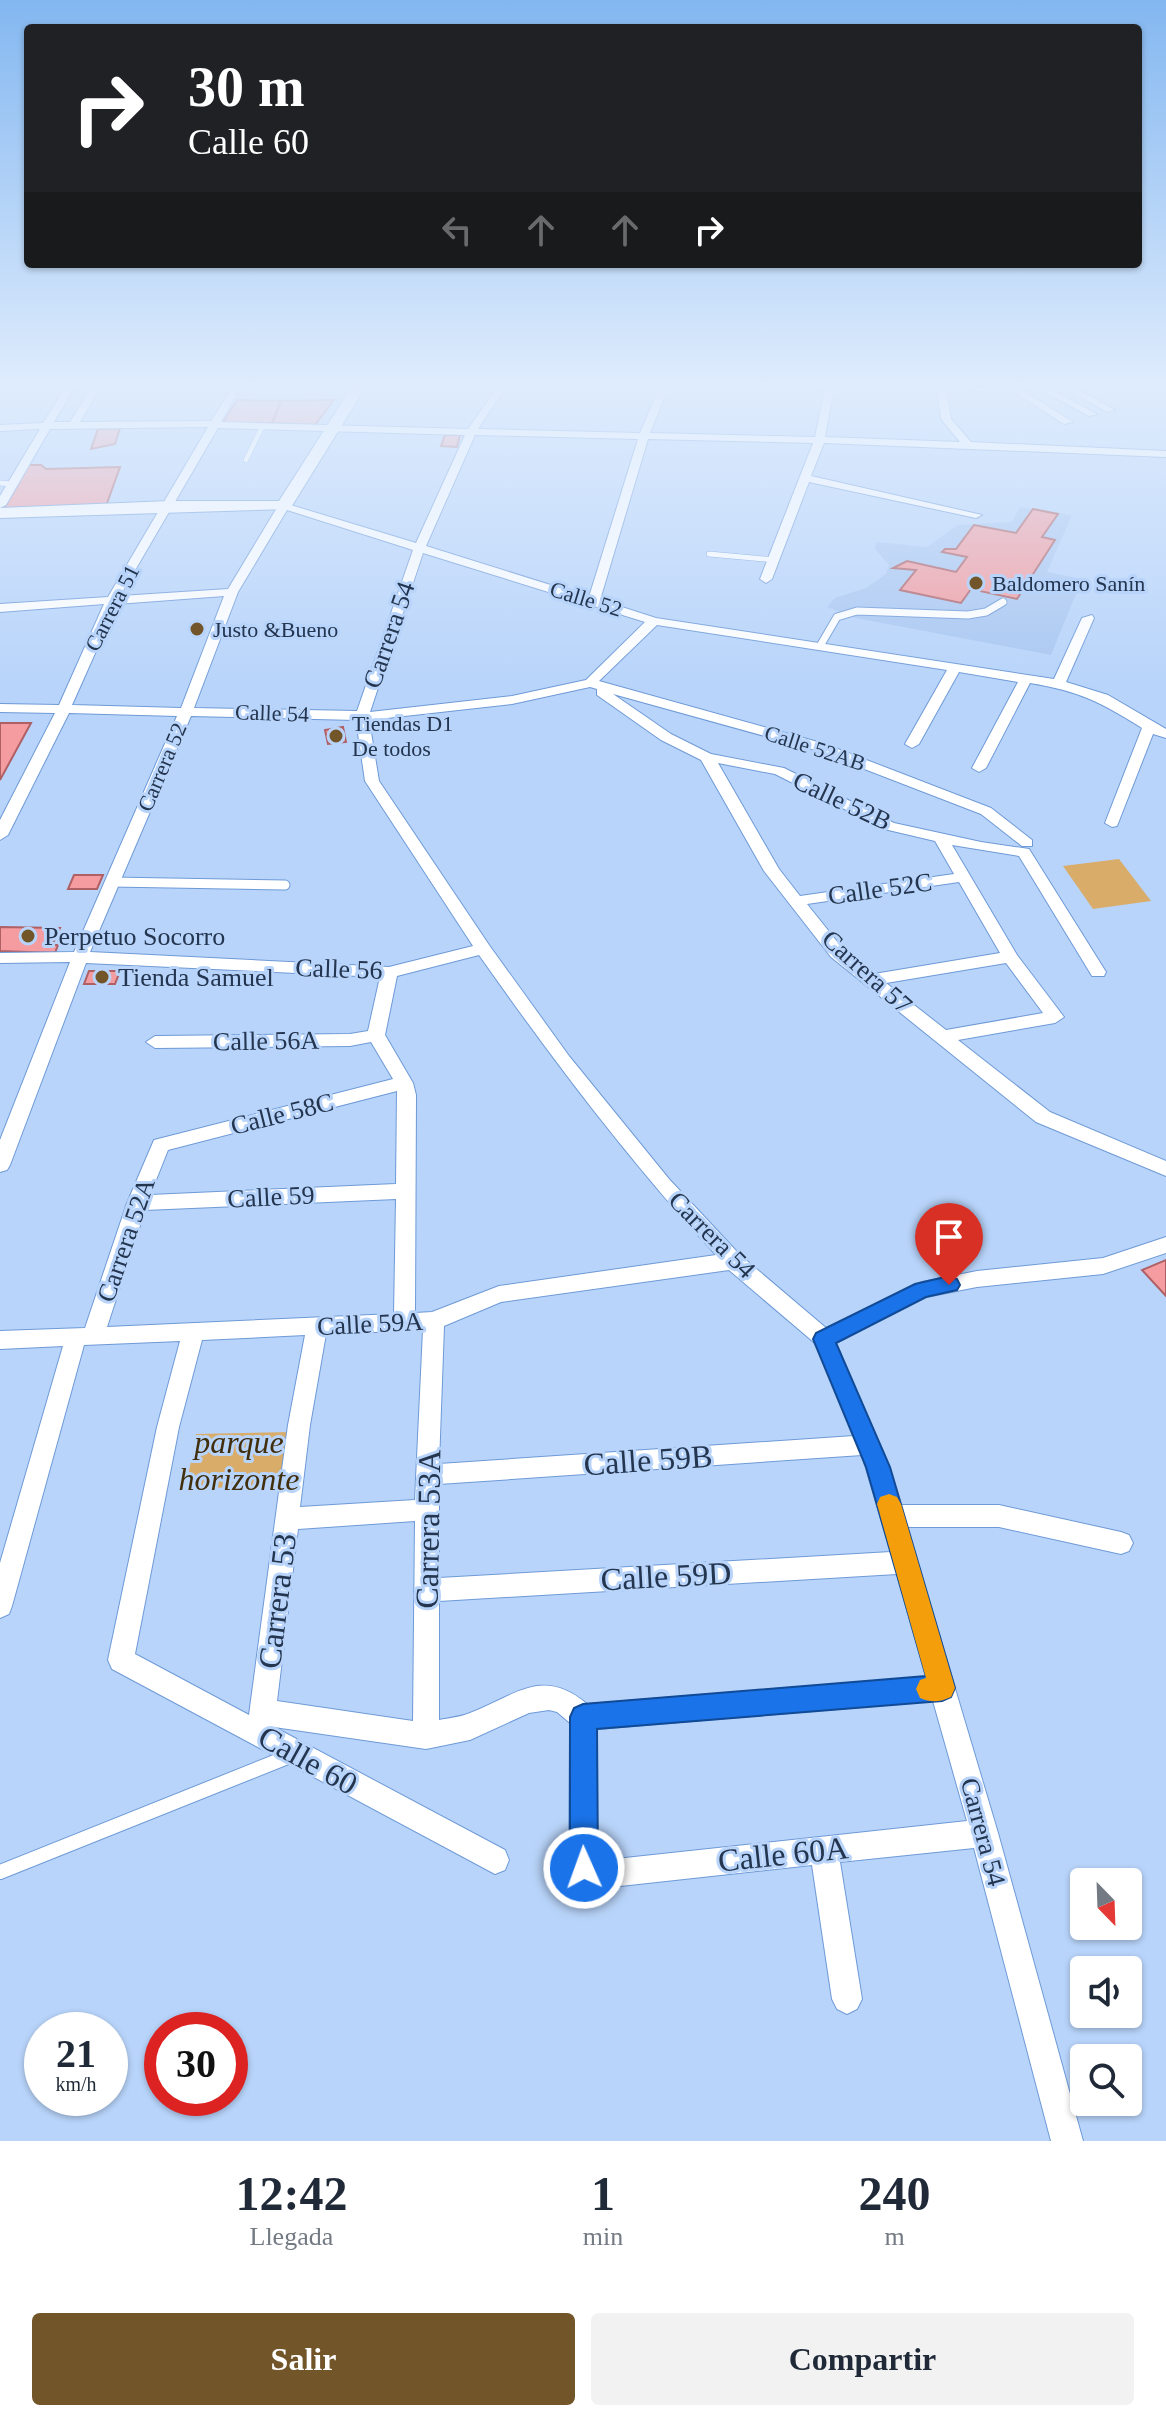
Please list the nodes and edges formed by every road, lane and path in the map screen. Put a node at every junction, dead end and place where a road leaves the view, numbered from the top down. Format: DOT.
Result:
graph roads {
  1 [pos="179,488"];
  2 [pos="295,488"];
  3 [pos="446,488"];
  4 [pos="628,488"];
  5 [pos="800,488"];
  6 [pos="849,488"];
  7 [pos="169,506"];
  8 [pos="284,506"];
  9 [pos="0,513"];
  10 [pos="976,515"];
  11 [pos="419,549"];
  12 [pos="709,554"];
  13 [pos="776,560"];
  14 [pos="766,579"];
  15 [pos="232,592"];
  16 [pos="112,600"];
  17 [pos="594,600"];
  18 [pos="1003,602"];
  19 [pos="0,608"];
  20 [pos="1088,618"];
  21 [pos="654,621"];
  22 [pos="820,646"];
  23 [pos="954,669"];
  24 [pos="1026,679"];
  25 [pos="590,683"];
  26 [pos="1059,684"];
  27 [pos="0,708"];
  28 [pos="64,709"];
  29 [pos="186,711"];
  30 [pos="362,716"];
  31 [pos="1149,727"];
  32 [pos="1166,734"];
  33 [pos="912,744"];
  34 [pos="707,757"];
  35 [pos="979,768"];
  36 [pos="1112,823"];
  37 [pos="0,835"];
  38 [pos="940,837"];
  39 [pos="1026,848"];
  40 [pos="964,877"];
  41 [pos="112,882"];
  42 [pos="285,885"];
  43 [pos="796,901"];
  44 [pos="483,949"];
  45 [pos="80,957"];
  46 [pos="1010,957"];
  47 [pos="0,958"];
  48 [pos="389,972"];
  49 [pos="1098,972"];
  50 [pos="872,980"];
  51 [pos="376,1035"];
  52 [pos="941,1037"];
  53 [pos="155,1042"];
  54 [pos="404,1083"];
  55 [pos="161,1145"];
  56 [pos="0,1165"];
  57 [pos="1165,1168"];
  58 [pos="404,1191"];
  59 [pos="137,1203"];
  60 [pos="1166,1245"];
  61 [pos="733,1261"];
  62 [pos="434,1321"];
  63 [pos="404,1323"];
  64 [pos="317,1326"];
  65 [pos="193,1332"];
  66 [pos="85,1336"];
  67 [pos="824,1339"];
  68 [pos="0,1340"];
  69 [pos="869,1445"];
  70 [pos="427,1475"];
  71 [pos="427,1510"];
  72 [pos="892,1516"];
  73 [pos="287,1519"];
  74 [pos="1121,1543"];
  75 [pos="905,1562"];
  76 [pos="427,1590"];
  77 [pos="0,1606"];
  78 [pos="942,1688"];
  79 [pos="583,1717"];
  80 [pos="262,1723"];
  81 [pos="426,1736"];
  82 [pos="295,1754"];
  83 [pos="984,1833"];
  84 [pos="824,1850"];
  85 [pos="495,1860"];
  86 [pos="0,1872"];
  87 [pos="847,1999"];
  88 [pos="1067,2141"];
  1 -- 7 [label="street, Carrera 51"];
  2 -- 8 [label="street, Carrera 52"];
  3 -- 11 [label="street, Carrera 54"];
  4 -- 17 [label="street"];
  5 -- 13 [label="street"];
  6 -- 10 [label="street"];
  7 -- 8 [label="street, Calle 52"];
  7 -- 9 [label="street, Calle 52"];
  7 -- 16 [label="street, Carrera 51"];
  8 -- 11 [label="street, Calle 52"];
  8 -- 15 [label="street, Carrera 52"];
  11 -- 17 [label="street, Calle 52"];
  11 -- 30 [label="street, Carrera 54"];
  12 -- 13 [label="lane"];
  13 -- 14 [label="street"];
  15 -- 16 [label="street"];
  15 -- 29 [label="street, Carrera 52"];
  16 -- 19 [label="street"];
  16 -- 28 [label="street, Carrera 51"];
  17 -- 21 [label="street, Calle 52"];
  18 -- 22 [label="lane"];
  20 -- 26 [label="street"];
  21 -- 22 [label="street, Calle 52"];
  21 -- 25 [label="street"];
  22 -- 23 [label="street, Calle 52"];
  23 -- 24 [label="street, Calle 52"];
  23 -- 33 [label="street"];
  24 -- 26 [label="street, Calle 52"];
  24 -- 35 [label="street"];
  25 -- 30 [label="street, Calle 54"];
  25 -- 34 [label="street"];
  25 -- 39 [label="street, Calle 52AB"];
  26 -- 31 [label="street, Calle 52"];
  27 -- 28 [label="street, Calle 54"];
  28 -- 29 [label="street, Calle 54"];
  28 -- 37 [label="street, Carrera 51"];
  29 -- 30 [label="street, Calle 54"];
  29 -- 41 [label="street, Carrera 52"];
  30 -- 44 [label="street, Carrera 54"];
  31 -- 32 [label="street, Calle 52"];
  31 -- 36 [label="street"];
  34 -- 38 [label="street, Calle 52B"];
  34 -- 43 [label="street, Carrera 57"];
  38 -- 39 [label="street, Calle 52B"];
  38 -- 40 [label="street"];
  39 -- 49 [label="street"];
  40 -- 43 [label="street, Calle 52C"];
  40 -- 46 [label="street"];
  41 -- 42 [label="lane"];
  41 -- 45 [label="street, Carrera 52"];
  43 -- 50 [label="street, Carrera 57"];
  44 -- 48 [label="street, Calle 56"];
  44 -- 61 [label="street, Carrera 54"];
  45 -- 47 [label="street, Calle 56"];
  45 -- 48 [label="street, Calle 56"];
  45 -- 56 [label="street, Carrera 52"];
  46 -- 50 [label="street"];
  46 -- 52 [label="street"];
  48 -- 51 [label="street"];
  50 -- 52 [label="street, Carrera 57"];
  51 -- 53 [label="street, Calle 56A"];
  51 -- 54 [label="street"];
  52 -- 57 [label="street, Carrera 57"];
  54 -- 55 [label="street, Calle 58C"];
  54 -- 58 [label="street"];
  55 -- 59 [label="street, Carrera 52A"];
  58 -- 59 [label="street, Calle 59"];
  58 -- 63 [label="street"];
  59 -- 66 [label="street, Carrera 52A"];
  60 -- 67 [label="street"];
  61 -- 62 [label="street, Calle 59A"];
  61 -- 67 [label="street, Carrera 54"];
  62 -- 63 [label="street, Calle 59A"];
  62 -- 70 [label="street, Carrera 53A"];
  63 -- 64 [label="street, Calle 59A"];
  64 -- 65 [label="street, Calle 59A"];
  64 -- 73 [label="street, Carrera 53"];
  65 -- 66 [label="street, Calle 59A"];
  65 -- 80 [label="street, Calle 60"];
  66 -- 68 [label="street, Calle 59A"];
  66 -- 77 [label="street, Carrera 52A"];
  67 -- 69 [label="street, Carrera 54"];
  69 -- 70 [label="street, Calle 59B"];
  69 -- 72 [label="street, Carrera 54"];
  70 -- 71 [label="street, Carrera 53A"];
  71 -- 73 [label="street"];
  71 -- 76 [label="street, Carrera 53A"];
  72 -- 74 [label="street"];
  72 -- 75 [label="street, Carrera 54"];
  73 -- 80 [label="street, Carrera 53"];
  75 -- 76 [label="street, Calle 59D"];
  75 -- 78 [label="street, Carrera 54"];
  76 -- 81 [label="street, Carrera 53A"];
  78 -- 79 [label="street"];
  78 -- 83 [label="street, Carrera 54"];
  79 -- 81 [label="street"];
  79 -- 84 [label="street, Calle 60A"];
  80 -- 81 [label="street"];
  80 -- 82 [label="street, Calle 60"];
  82 -- 85 [label="street, Calle 60"];
  82 -- 86 [label="lane"];
  83 -- 84 [label="street, Calle 60A"];
  83 -- 88 [label="street, Carrera 54"];
  84 -- 87 [label="street"];
}
